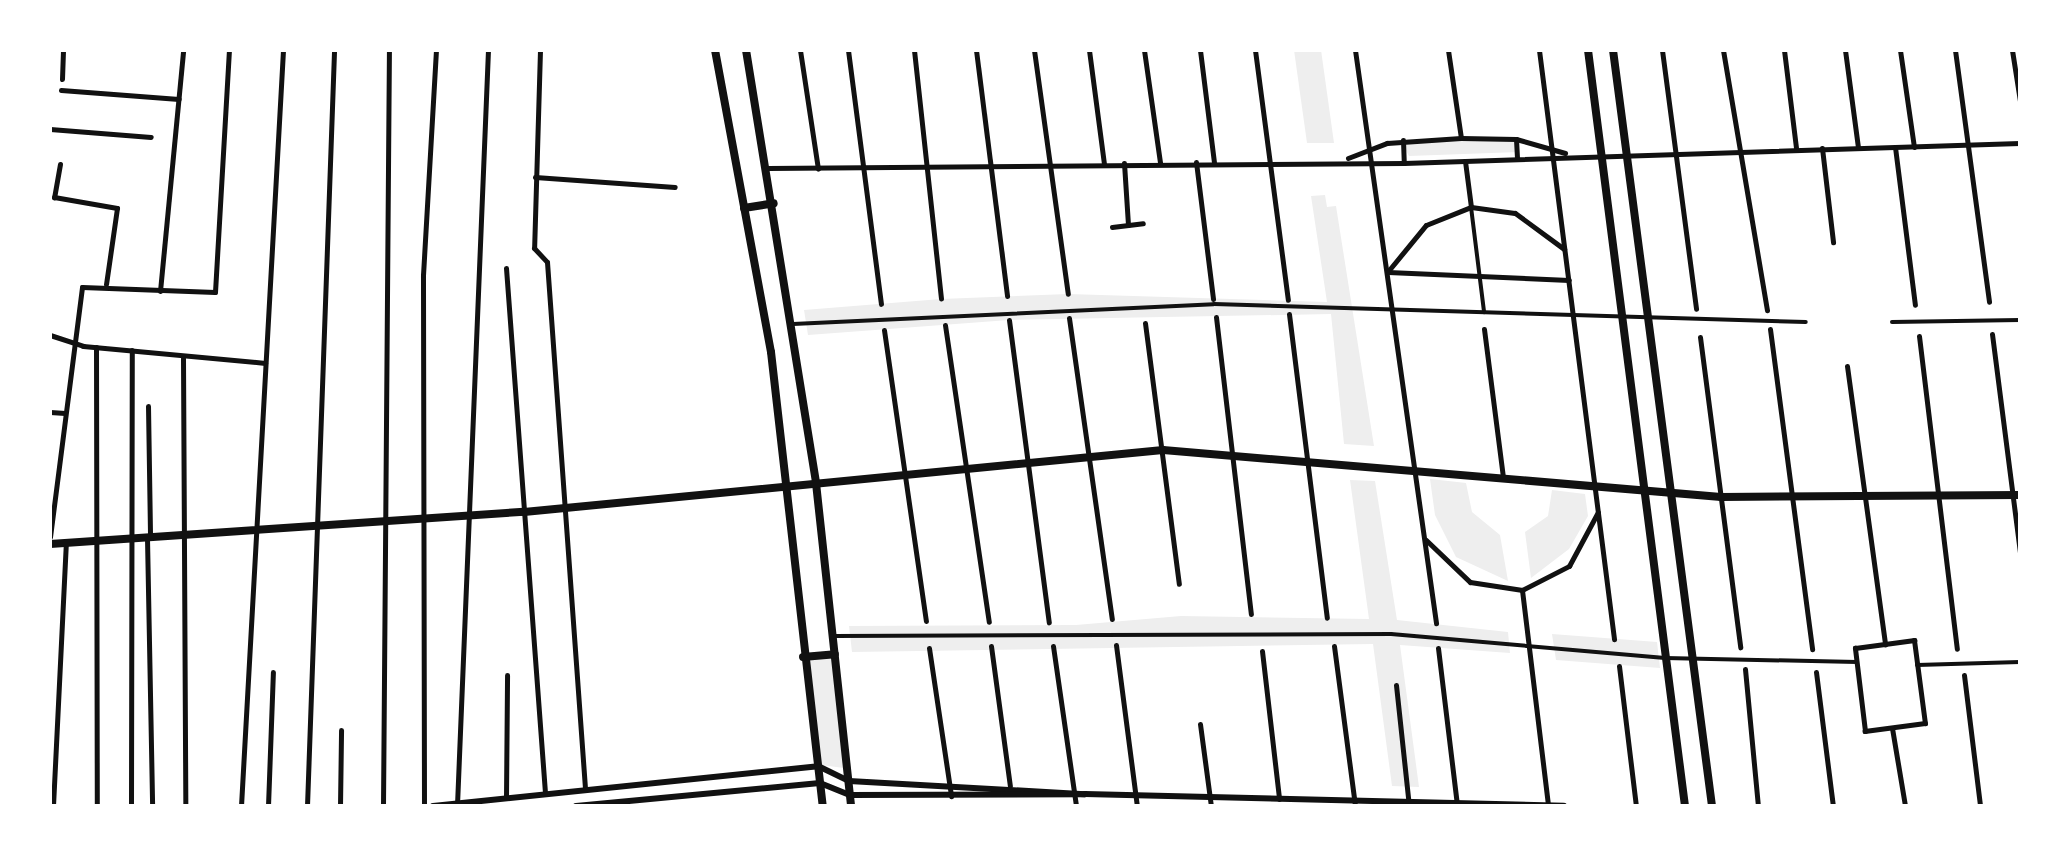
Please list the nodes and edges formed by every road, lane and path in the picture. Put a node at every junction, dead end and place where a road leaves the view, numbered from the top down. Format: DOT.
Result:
graph roads {
  1 [pos="63,50"];
  2 [pos="183,50"];
  3 [pos="229,50"];
  4 [pos="283,50"];
  5 [pos="334,50"];
  6 [pos="389,50"];
  7 [pos="436,50"];
  8 [pos="488,50"];
  9 [pos="540,50"];
  10 [pos="715,50"];
  11 [pos="746,50"];
  12 [pos="800,50"];
  13 [pos="848,50"];
  14 [pos="914,50"];
  15 [pos="976,50"];
  16 [pos="1034,50"];
  17 [pos="1089,50"];
  18 [pos="1144,50"];
  19 [pos="1200,50"];
  20 [pos="1255,50"];
  21 [pos="1355,50"];
  22 [pos="1448,50"];
  23 [pos="1539,50"];
  24 [pos="1588,50"];
  25 [pos="1613,50"];
  26 [pos="1662,50"];
  27 [pos="1723,50"];
  28 [pos="1784,50"];
  29 [pos="1845,50"];
  30 [pos="1900,50"];
  31 [pos="1955,50"];
  32 [pos="2012,50"];
  33 [pos="62,79"];
  34 [pos="61,90"];
  35 [pos="179,99"];
  36 [pos="2020,101"];
  37 [pos="50,129"];
  38 [pos="151,137"];
  39 [pos="1461,138"];
  40 [pos="1516,139"];
  41 [pos="1403,140"];
  42 [pos="2020,143"];
  43 [pos="1968,146"];
  44 [pos="1858,147"];
  45 [pos="1895,147"];
  46 [pos="1914,147"];
  47 [pos="1551,148"];
  48 [pos="1796,148"];
  49 [pos="1822,148"];
  50 [pos="1369,149"];
  51 [pos="1736,150"];
  52 [pos="1601,152"];
  53 [pos="1626,152"];
  54 [pos="1674,152"];
  55 [pos="1566,153"];
  56 [pos="1553,158"];
  57 [pos="1347,159"];
  58 [pos="1517,159"];
  59 [pos="1269,160"];
  60 [pos="1465,161"];
  61 [pos="1196,162"];
  62 [pos="1214,162"];
  63 [pos="1372,162"];
  64 [pos="1124,163"];
  65 [pos="1160,163"];
  66 [pos="1404,163"];
  67 [pos="60,164"];
  68 [pos="1104,164"];
  69 [pos="1049,165"];
  70 [pos="990,166"];
  71 [pos="768,168"];
  72 [pos="928,168"];
  73 [pos="818,169"];
  74 [pos="863,169"];
  75 [pos="535,177"];
  76 [pos="675,187"];
  77 [pos="774,203"];
  78 [pos="1471,207"];
  79 [pos="744,208"];
  80 [pos="1143,223"];
  81 [pos="1128,225"];
  82 [pos="1112,227"];
  83 [pos="1833,242"];
  84 [pos="1565,250"];
  85 [pos="506,268"];
  86 [pos="1387,272"];
  87 [pos="1478,279"];
  88 [pos="1569,280"];
  89 [pos="106,284"];
  90 [pos="160,291"];
  91 [pos="1068,294"];
  92 [pos="1007,296"];
  93 [pos="941,299"];
  94 [pos="1213,299"];
  95 [pos="1288,300"];
  96 [pos="1989,302"];
  97 [pos="881,304"];
  98 [pos="1915,305"];
  99 [pos="1390,306"];
  100 [pos="1696,309"];
  101 [pos="1767,310"];
  102 [pos="1484,312"];
  103 [pos="1289,314"];
  104 [pos="1574,314"];
  105 [pos="1649,314"];
  106 [pos="1624,315"];
  107 [pos="1216,317"];
  108 [pos="1069,318"];
  109 [pos="1009,320"];
  110 [pos="2020,320"];
  111 [pos="1806,322"];
  112 [pos="1892,322"];
  113 [pos="1145,323"];
  114 [pos="793,324"];
  115 [pos="945,325"];
  116 [pos="1484,329"];
  117 [pos="1770,329"];
  118 [pos="884,330"];
  119 [pos="1992,334"];
  120 [pos="50,335"];
  121 [pos="1919,336"];
  122 [pos="1700,337"];
  123 [pos="74,342"];
  124 [pos="96,347"];
  125 [pos="132,350"];
  126 [pos="183,358"];
  127 [pos="265,363"];
  128 [pos="1847,366"];
  129 [pos="148,406"];
  130 [pos="50,412"];
  131 [pos="65,413"];
  132 [pos="1163,450"];
  133 [pos="1089,453"];
  134 [pos="1236,454"];
  135 [pos="1029,458"];
  136 [pos="1310,459"];
  137 [pos="968,464"];
  138 [pos="1414,469"];
  139 [pos="907,472"];
  140 [pos="1503,477"];
  141 [pos="816,483"];
  142 [pos="1597,484"];
  143 [pos="788,485"];
  144 [pos="1647,490"];
  145 [pos="1671,492"];
  146 [pos="2017,495"];
  147 [pos="1721,497"];
  148 [pos="1938,497"];
  149 [pos="1792,499"];
  150 [pos="1865,499"];
  151 [pos="564,508"];
  152 [pos="1599,508"];
  153 [pos="524,512"];
  154 [pos="466,516"];
  155 [pos="420,519"];
  156 [pos="381,521"];
  157 [pos="317,526"];
  158 [pos="255,532"];
  159 [pos="182,536"];
  160 [pos="50,537"];
  161 [pos="148,538"];
  162 [pos="1424,538"];
  163 [pos="129,539"];
  164 [pos="95,541"];
  165 [pos="66,543"];
  166 [pos="50,544"];
  167 [pos="2020,552"];
  168 [pos="1179,584"];
  169 [pos="1522,590"];
  170 [pos="1251,614"];
  171 [pos="1327,618"];
  172 [pos="1112,619"];
  173 [pos="926,621"];
  174 [pos="989,622"];
  175 [pos="1049,622"];
  176 [pos="1436,623"];
  177 [pos="833,636"];
  178 [pos="1614,639"];
  179 [pos="1885,644"];
  180 [pos="1116,645"];
  181 [pos="991,646"];
  182 [pos="1053,646"];
  183 [pos="1334,646"];
  184 [pos="1529,646"];
  185 [pos="1740,647"];
  186 [pos="929,648"];
  187 [pos="1438,648"];
  188 [pos="1812,649"];
  189 [pos="1957,649"];
  190 [pos="1262,651"];
  191 [pos="835,654"];
  192 [pos="803,657"];
  193 [pos="1665,658"];
  194 [pos="1692,659"];
  195 [pos="1857,662"];
  196 [pos="2020,662"];
  197 [pos="1917,665"];
  198 [pos="1619,666"];
  199 [pos="1745,669"];
  200 [pos="273,672"];
  201 [pos="1816,672"];
  202 [pos="507,675"];
  203 [pos="1964,675"];
  204 [pos="1396,685"];
  205 [pos="1200,724"];
  206 [pos="1892,728"];
  207 [pos="341,730"];
  208 [pos="818,766"];
  209 [pos="849,781"];
  210 [pos="820,783"];
  211 [pos="949,783"];
  212 [pos="1010,786"];
  213 [pos="585,788"];
  214 [pos="1074,788"];
  215 [pos="545,793"];
  216 [pos="1085,794"];
  217 [pos="850,795"];
  218 [pos="951,796"];
  219 [pos="1136,796"];
  220 [pos="506,797"];
  221 [pos="1209,797"];
  222 [pos="1279,799"];
  223 [pos="1076,802"];
  224 [pos="1299,803"];
  225 [pos="1355,803"];
  226 [pos="457,804"];
  227 [pos="1408,804"];
  228 [pos="1457,804"];
  229 [pos="589,805"];
  230 [pos="53,806"];
  231 [pos="97,806"];
  232 [pos="131,806"];
  233 [pos="152,806"];
  234 [pos="185,806"];
  235 [pos="241,806"];
  236 [pos="268,806"];
  237 [pos="307,806"];
  238 [pos="340,806"];
  239 [pos="383,806"];
  240 [pos="424,806"];
  241 [pos="433,806"];
  242 [pos="576,806"];
  243 [pos="823,806"];
  244 [pos="851,806"];
  245 [pos="1137,806"];
  246 [pos="1211,806"];
  247 [pos="1548,806"];
  248 [pos="1564,806"];
  249 [pos="1636,806"];
  250 [pos="1685,806"];
  251 [pos="1712,806"];
  252 [pos="1758,806"];
  253 [pos="1833,806"];
  254 [pos="1905,806"];
  255 [pos="1980,806"];
  1 -- 33 [label="street"];
  2 -- 35 [label="street"];
  3 -- 90 [label="street"];
  4 -- 127 [label="street"];
  5 -- 157 [label="street"];
  6 -- 156 [label="street"];
  7 -- 155 [label="street"];
  8 -- 154 [label="street"];
  9 -- 75 [label="street"];
  10 -- 79 [label="main road"];
  11 -- 71 [label="main road"];
  12 -- 73 [label="street"];
  13 -- 74 [label="street"];
  14 -- 72 [label="street"];
  15 -- 70 [label="street"];
  16 -- 69 [label="street"];
  17 -- 68 [label="street"];
  18 -- 65 [label="street"];
  19 -- 62 [label="street"];
  20 -- 59 [label="street"];
  21 -- 50 [label="street"];
  22 -- 39 [label="street"];
  23 -- 47 [label="street"];
  24 -- 52 [label="main road"];
  25 -- 53 [label="main road"];
  26 -- 54 [label="street"];
  27 -- 51 [label="street"];
  28 -- 48 [label="street"];
  29 -- 44 [label="street"];
  30 -- 46 [label="street"];
  31 -- 43 [label="street"];
  32 -- 36 [label="street"];
  34 -- 35 [label="street"];
  35 -- 90 [label="street"];
  37 -- 38 [label="street"];
  39 -- 40 [label="street"];
  39 -- 41 [label="street"];
  40 -- 47 [label="street"];
  40 -- 58 [label="street"];
  41 -- 50 [label="street"];
  41 -- 66 [label="street"];
  42 -- 43 [label="street"];
  43 -- 46 [label="street"];
  43 -- 96 [label="street"];
  44 -- 45 [label="street"];
  44 -- 49 [label="street"];
  45 -- 46 [label="street"];
  45 -- 98 [label="street"];
  47 -- 55 [label="street"];
  47 -- 56 [label="street"];
  48 -- 49 [label="street"];
  48 -- 51 [label="street"];
  49 -- 83 [label="street"];
  50 -- 57 [label="street"];
  50 -- 63 [label="street"];
  51 -- 54 [label="street"];
  51 -- 101 [label="street"];
  52 -- 53 [label="street"];
  52 -- 55 [label="street"];
  52 -- 106 [label="main road"];
  53 -- 54 [label="street"];
  53 -- 105 [label="main road"];
  54 -- 100 [label="street"];
  55 -- 56 [label="street"];
  56 -- 58 [label="street"];
  56 -- 84 [label="street"];
  57 -- 59 [label="street"];
  57 -- 63 [label="street"];
  58 -- 60 [label="street"];
  59 -- 62 [label="street"];
  59 -- 95 [label="street"];
  60 -- 66 [label="street"];
  60 -- 78 [label="street"];
  61 -- 62 [label="street"];
  61 -- 65 [label="street"];
  61 -- 94 [label="street"];
  63 -- 66 [label="street"];
  63 -- 86 [label="street"];
  64 -- 65 [label="street"];
  64 -- 68 [label="street"];
  64 -- 81 [label="street"];
  67 -- 89 [label="street"];
  68 -- 69 [label="street"];
  69 -- 70 [label="street"];
  69 -- 91 [label="street"];
  70 -- 72 [label="street"];
  70 -- 92 [label="street"];
  71 -- 73 [label="street"];
  71 -- 77 [label="main road"];
  72 -- 74 [label="street"];
  72 -- 93 [label="street"];
  73 -- 74 [label="street"];
  74 -- 97 [label="street"];
  75 -- 76 [label="street"];
  75 -- 151 [label="street"];
  77 -- 79 [label="main road"];
  77 -- 114 [label="main road"];
  78 -- 84 [label="street"];
  78 -- 86 [label="street"];
  78 -- 87 [label="street"];
  79 -- 143 [label="main road"];
  80 -- 81 [label="street"];
  81 -- 82 [label="street"];
  84 -- 88 [label="street"];
  85 -- 153 [label="street"];
  86 -- 87 [label="street"];
  86 -- 99 [label="street"];
  87 -- 88 [label="street"];
  87 -- 102 [label="street"];
  88 -- 104 [label="street"];
  89 -- 90 [label="street"];
  89 -- 123 [label="street"];
  99 -- 102 [label="street"];
  99 -- 114 [label="street"];
  99 -- 138 [label="street"];
  102 -- 104 [label="street"];
  103 -- 136 [label="street"];
  104 -- 106 [label="street"];
  104 -- 142 [label="street"];
  105 -- 106 [label="street"];
  105 -- 111 [label="street"];
  105 -- 145 [label="main road"];
  106 -- 144 [label="main road"];
  107 -- 134 [label="street"];
  108 -- 133 [label="street"];
  109 -- 135 [label="street"];
  110 -- 112 [label="street"];
  113 -- 132 [label="street"];
  114 -- 141 [label="main road"];
  115 -- 137 [label="street"];
  116 -- 140 [label="street"];
  117 -- 149 [label="street"];
  118 -- 139 [label="street"];
  119 -- 146 [label="street"];
  120 -- 123 [label="street"];
  121 -- 148 [label="street"];
  122 -- 147 [label="street"];
  123 -- 124 [label="street"];
  123 -- 131 [label="street"];
  124 -- 125 [label="street"];
  124 -- 164 [label="street"];
  125 -- 126 [label="street"];
  125 -- 163 [label="street"];
  126 -- 127 [label="street"];
  126 -- 159 [label="street"];
  127 -- 158 [label="street"];
  128 -- 150 [label="street"];
  129 -- 161 [label="street"];
  130 -- 131 [label="street"];
  131 -- 160 [label="street"];
  132 -- 133 [label="main road"];
  132 -- 134 [label="main road"];
  132 -- 168 [label="street"];
  133 -- 135 [label="main road"];
  133 -- 172 [label="street"];
  134 -- 136 [label="main road"];
  134 -- 170 [label="street"];
  135 -- 137 [label="main road"];
  135 -- 175 [label="street"];
  136 -- 138 [label="main road"];
  136 -- 171 [label="street"];
  137 -- 139 [label="main road"];
  137 -- 174 [label="street"];
  138 -- 140 [label="main road"];
  138 -- 162 [label="street"];
  139 -- 141 [label="main road"];
  139 -- 173 [label="street"];
  140 -- 142 [label="main road"];
  141 -- 143 [label="main road"];
  141 -- 177 [label="main road"];
  142 -- 144 [label="main road"];
  142 -- 152 [label="street"];
  143 -- 151 [label="main road"];
  143 -- 192 [label="main road"];
  144 -- 145 [label="main road"];
  144 -- 193 [label="main road"];
  145 -- 147 [label="main road"];
  145 -- 194 [label="main road"];
  146 -- 148 [label="main road"];
  146 -- 167 [label="street"];
  147 -- 149 [label="main road"];
  147 -- 185 [label="street"];
  148 -- 150 [label="main road"];
  148 -- 189 [label="street"];
  149 -- 150 [label="main road"];
  149 -- 188 [label="street"];
  150 -- 179 [label="street"];
  151 -- 153 [label="main road"];
  151 -- 213 [label="street"];
  152 -- 169 [label="street"];
  152 -- 178 [label="street"];
  153 -- 154 [label="main road"];
  153 -- 215 [label="street"];
  154 -- 155 [label="main road"];
  154 -- 226 [label="street"];
  155 -- 156 [label="main road"];
  155 -- 240 [label="street"];
  156 -- 157 [label="main road"];
  156 -- 239 [label="street"];
  157 -- 158 [label="main road"];
  157 -- 237 [label="street"];
  158 -- 159 [label="main road"];
  158 -- 235 [label="street"];
  159 -- 161 [label="main road"];
  159 -- 234 [label="street"];
  161 -- 163 [label="main road"];
  161 -- 233 [label="street"];
  162 -- 169 [label="street"];
  162 -- 176 [label="street"];
  163 -- 164 [label="main road"];
  163 -- 232 [label="street"];
  164 -- 165 [label="main road"];
  164 -- 231 [label="street"];
  165 -- 166 [label="main road"];
  165 -- 230 [label="street"];
  169 -- 184 [label="street"];
  177 -- 184 [label="street"];
  177 -- 191 [label="main road"];
  179 -- 195 [label="street"];
  179 -- 197 [label="street"];
  180 -- 219 [label="street"];
  181 -- 212 [label="street"];
  182 -- 214 [label="street"];
  183 -- 225 [label="street"];
  184 -- 193 [label="street"];
  184 -- 247 [label="street"];
  186 -- 211 [label="street"];
  187 -- 228 [label="street"];
  190 -- 222 [label="street"];
  191 -- 192 [label="main road"];
  191 -- 209 [label="main road"];
  192 -- 208 [label="main road"];
  193 -- 194 [label="street"];
  193 -- 250 [label="main road"];
  194 -- 195 [label="street"];
  194 -- 251 [label="main road"];
  195 -- 206 [label="street"];
  196 -- 197 [label="street"];
  197 -- 206 [label="street"];
  198 -- 249 [label="street"];
  199 -- 252 [label="street"];
  200 -- 236 [label="street"];
  201 -- 253 [label="street"];
  202 -- 220 [label="street"];
  203 -- 255 [label="street"];
  204 -- 227 [label="street"];
  205 -- 221 [label="street"];
  206 -- 254 [label="street"];
  207 -- 238 [label="street"];
  208 -- 209 [label="street"];
  208 -- 210 [label="main road"];
  208 -- 213 [label="street"];
  209 -- 211 [label="street"];
  209 -- 217 [label="main road"];
  210 -- 217 [label="street"];
  210 -- 229 [label="street"];
  210 -- 243 [label="main road"];
  211 -- 212 [label="street"];
  211 -- 218 [label="street"];
  212 -- 214 [label="street"];
  213 -- 215 [label="street"];
  214 -- 216 [label="street"];
  214 -- 223 [label="street"];
  215 -- 220 [label="street"];
  216 -- 219 [label="street"];
  216 -- 223 [label="street"];
  217 -- 218 [label="street"];
  217 -- 244 [label="main road"];
  218 -- 223 [label="street"];
  219 -- 221 [label="street"];
  219 -- 245 [label="street"];
  220 -- 226 [label="street"];
  221 -- 222 [label="street"];
  221 -- 246 [label="street"];
  222 -- 224 [label="street"];
  224 -- 225 [label="street"];
  225 -- 227 [label="street"];
  226 -- 241 [label="street"];
  227 -- 228 [label="street"];
  228 -- 247 [label="street"];
  229 -- 242 [label="street"];
  247 -- 248 [label="street"];
}
